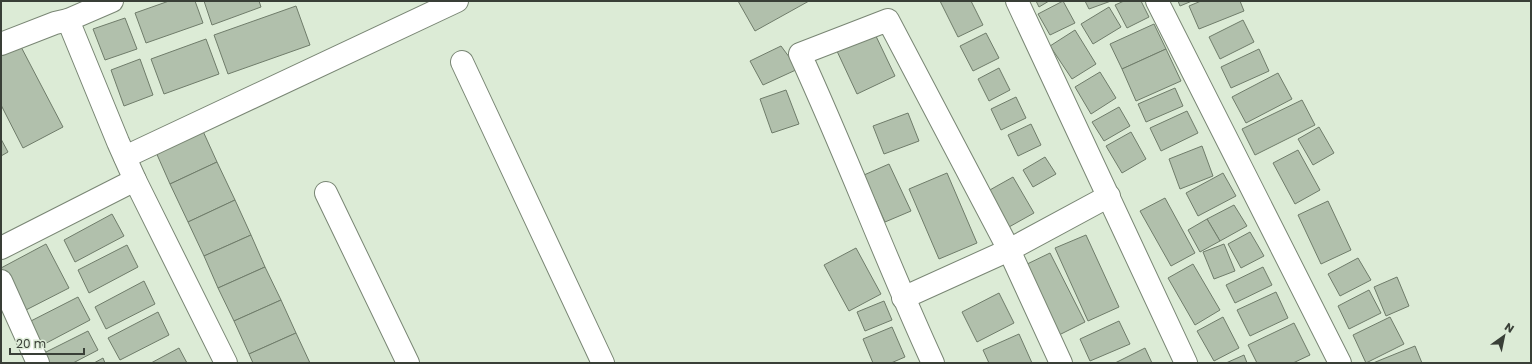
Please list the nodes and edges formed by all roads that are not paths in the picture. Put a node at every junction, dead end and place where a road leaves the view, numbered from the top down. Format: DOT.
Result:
graph roads {
  1 [pos="112,1"];
  2 [pos="457,1"];
  3 [pos="1017,1"];
  4 [pos="1158,1"];
  5 [pos="68,20"];
  6 [pos="1,44"];
  7 [pos="462,62"];
  8 [pos="125,157"];
  9 [pos="135,180"];
  10 [pos="326,193"];
  11 [pos="1109,196"];
  12 [pos="1,248"];
  13 [pos="1010,250"];
  14 [pos="1,281"];
  15 [pos="903,298"];
  16 [pos="38,363"];
  17 [pos="226,363"];
  18 [pos="408,363"];
  19 [pos="603,363"];
  20 [pos="933,363"];
  21 [pos="1061,363"];
  22 [pos="1186,363"];
  23 [pos="1340,363"];
  1 -- 5 [label="street"];
  2 -- 8 [label="street"];
  3 -- 11 [label="street"];
  4 -- 23 [label="street"];
  5 -- 6 [label="street"];
  5 -- 8 [label="street"];
  7 -- 19 [label="street"];
  8 -- 9 [label="street"];
  9 -- 12 [label="street"];
  9 -- 17 [label="street"];
  10 -- 18 [label="street"];
  11 -- 13 [label="street"];
  11 -- 22 [label="street"];
  13 -- 15 [label="street"];
  13 -- 15 [label="street"];
  13 -- 21 [label="street"];
  14 -- 16 [label="street"];
  15 -- 20 [label="street"];
}
